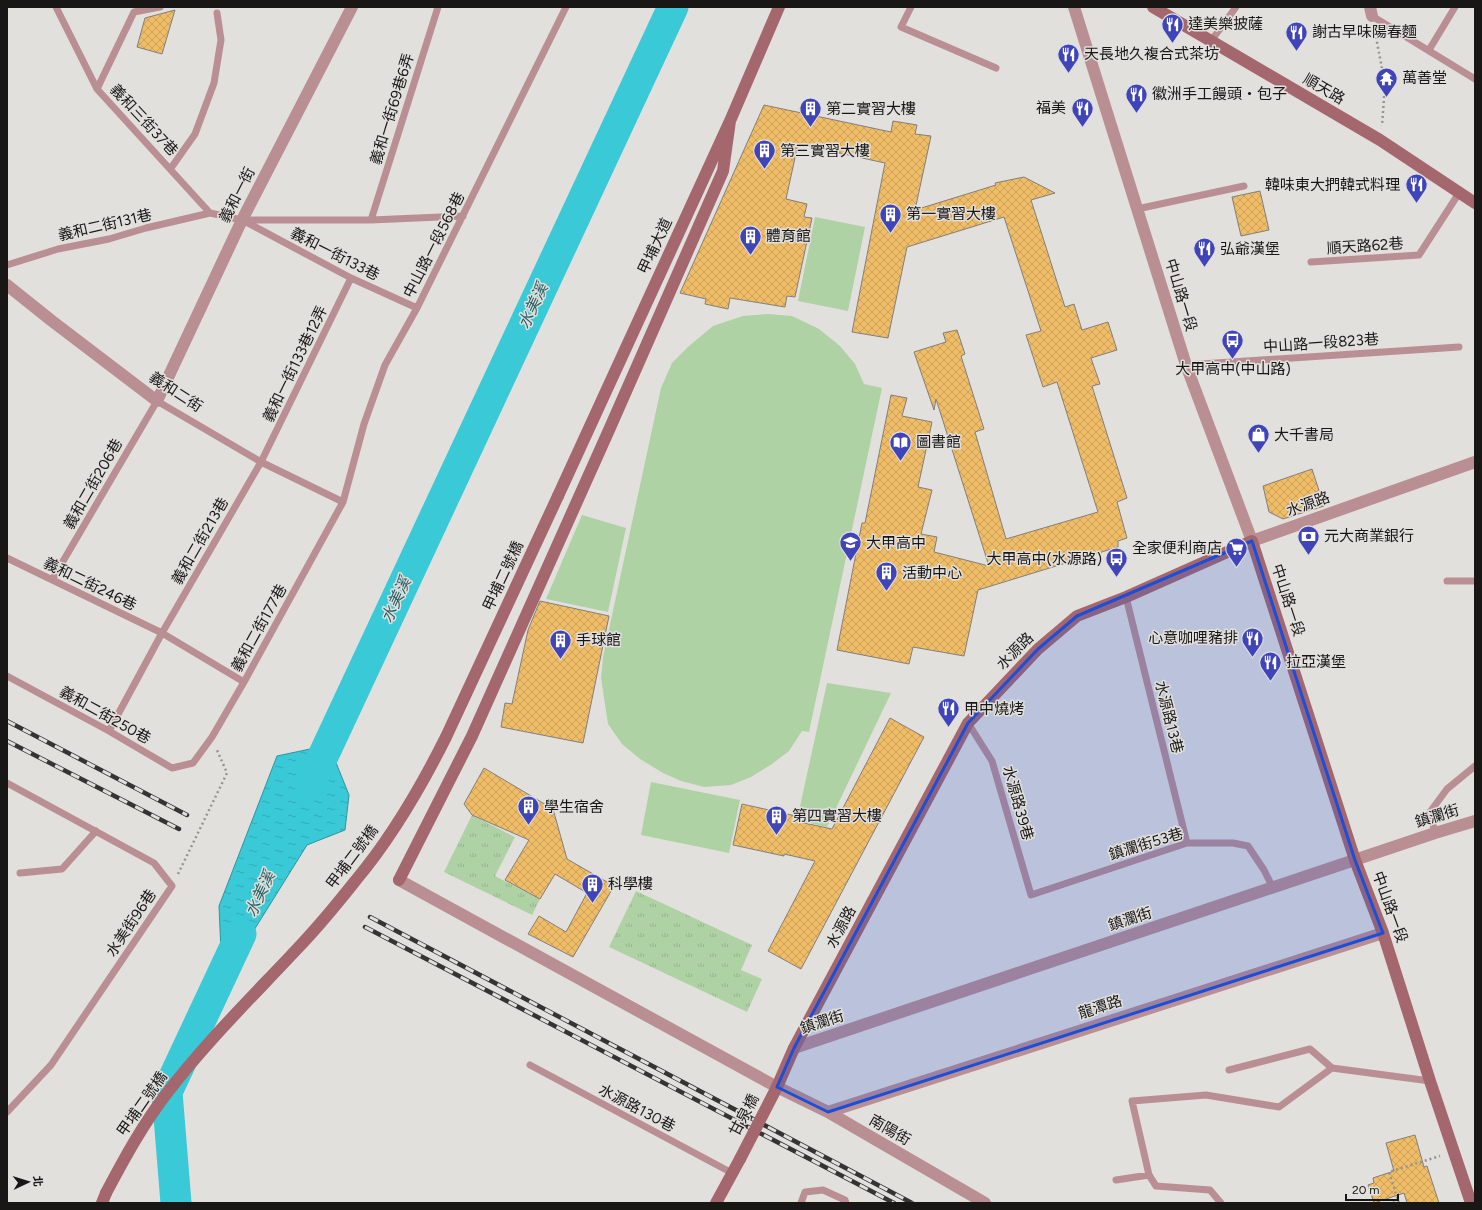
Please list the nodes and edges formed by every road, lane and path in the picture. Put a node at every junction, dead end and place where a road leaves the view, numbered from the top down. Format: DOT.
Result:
graph roads {
  1 [pos="56,7"];
  2 [pos="160,7"];
  3 [pos="352,7"];
  4 [pos="438,7"];
  5 [pos="566,7"];
  6 [pos="779,7"];
  7 [pos="911,7"];
  8 [pos="1074,7"];
  9 [pos="1152,7"];
  10 [pos="1236,7"];
  11 [pos="1455,7"];
  12 [pos="1371,11"];
  13 [pos="217,13"];
  14 [pos="1211,42"];
  15 [pos="1429,50"];
  16 [pos="996,68"];
  17 [pos="1475,79"];
  18 [pos="97,89"];
  19 [pos="730,121"];
  20 [pos="1380,140"];
  21 [pos="171,168"];
  22 [pos="1244,186"];
  23 [pos="1459,193"];
  24 [pos="1475,203"];
  25 [pos="1137,209"];
  26 [pos="210,213"];
  27 [pos="463,216"];
  28 [pos="242,220"];
  29 [pos="371,220"];
  30 [pos="1311,262"];
  31 [pos="7,265"];
  32 [pos="351,278"];
  33 [pos="7,284"];
  34 [pos="418,308"];
  35 [pos="1458,347"];
  36 [pos="1186,365"];
  37 [pos="156,401"];
  38 [pos="261,462"];
  39 [pos="1475,462"];
  40 [pos="558,496"];
  41 [pos="343,502"];
  42 [pos="1252,541"];
  43 [pos="7,558"];
  44 [pos="52,580"];
  45 [pos="1447,581"];
  46 [pos="1475,581"];
  47 [pos="1126,597"];
  48 [pos="162,633"];
  49 [pos="7,676"];
  50 [pos="244,682"];
  51 [pos="968,724"];
  52 [pos="109,731"];
  53 [pos="212,737"];
  54 [pos="193,763"];
  55 [pos="1475,766"];
  56 [pos="7,782"];
  57 [pos="1475,821"];
  58 [pos="96,832"];
  59 [pos="1435,833"];
  60 [pos="1187,843"];
  61 [pos="1355,860"];
  62 [pos="20,873"];
  63 [pos="172,886"];
  64 [pos="1273,888"];
  65 [pos="1031,895"];
  66 [pos="1383,933"];
  67 [pos="794,1048"];
  68 [pos="530,1065"];
  69 [pos="1332,1068"];
  70 [pos="1229,1070"];
  71 [pos="1430,1081"];
  72 [pos="777,1087"];
  73 [pos="7,1112"];
  74 [pos="828,1112"];
  75 [pos="1454,1151"];
  76 [pos="732,1173"];
  77 [pos="1149,1175"];
  78 [pos="1116,1180"];
  79 [pos="104,1198"];
  80 [pos="1399,1202"];
  81 [pos="716,1203"];
  82 [pos="801,1203"];
  83 [pos="846,1203"];
  84 [pos="985,1203"];
  85 [pos="1221,1203"];
  86 [pos="1393,1203"];
  87 [pos="1472,1203"];
  1 -- 18 [label="lane, 義和三街37巷"];
  2 -- 18 [label="lane"];
  3 -- 28 [label="street, 義和一街"];
  4 -- 29 [label="lane, 義和一街69巷6弄"];
  5 -- 27 [label="lane, 中山路一段568巷"];
  6 -- 19 [label="street, 甲埔大道"];
  7 -- 16 [label="lane"];
  8 -- 25 [label="street, 中山路一段"];
  9 -- 14 [label="street, 順天路"];
  10 -- 14 [label="lane"];
  11 -- 15 [label="lane"];
  12 -- 15 [label="lane"];
  12 -- 20 [label="path"];
  13 -- 21 [label="lane"];
  14 -- 20 [label="street, 順天路"];
  15 -- 17 [label="lane"];
  18 -- 21 [label="lane, 義和三街37巷"];
  19 -- 40 [label="street, 甲埔大道"];
  19 -- 72 [label="street, 南陽街"];
  20 -- 23 [label="street, 順天路"];
  21 -- 26 [label="lane, 義和三街37巷"];
  22 -- 25 [label="lane"];
  23 -- 24 [label="street, 順天路"];
  23 -- 30 [label="lane, 順天路62巷"];
  25 -- 36 [label="street, 中山路一段"];
  26 -- 28 [label="lane"];
  26 -- 31 [label="lane, 義和二街131巷"];
  27 -- 29 [label="lane"];
  27 -- 34 [label="lane, 中山路一段568巷"];
  28 -- 29 [label="lane"];
  28 -- 32 [label="lane, 義和一街133巷"];
  28 -- 37 [label="street, 義和一街"];
  32 -- 34 [label="lane, 義和一街133巷"];
  32 -- 38 [label="lane, 義和一街133巷12弄"];
  33 -- 37 [label="street, 義和二街"];
  34 -- 41 [label="lane, 中山路一段568巷"];
  35 -- 36 [label="lane, 中山路一段823巷"];
  36 -- 42 [label="street, 中山路一段"];
  37 -- 38 [label="lane, 義和二街"];
  37 -- 44 [label="lane, 義和二街206巷"];
  38 -- 41 [label="lane, 義和二街"];
  38 -- 48 [label="lane, 義和二街213巷"];
  39 -- 42 [label="street, 水源路"];
  40 -- 79 [label="street, 甲埔二號橋, bridge"];
  41 -- 50 [label="lane, 義和二街177巷"];
  42 -- 47 [label="street, 水源路"];
  42 -- 61 [label="street, 中山路一段"];
  43 -- 44 [label="lane, 義和二街246巷"];
  44 -- 48 [label="lane, 義和二街246巷"];
  45 -- 46 [label="lane"];
  47 -- 51 [label="street, 水源路"];
  47 -- 60 [label="lane, 水源路13巷"];
  48 -- 50 [label="lane"];
  48 -- 52 [label="lane, 義和二街213巷"];
  49 -- 52 [label="lane, 義和二街250巷"];
  50 -- 53 [label="lane, 義和二街177巷"];
  51 -- 65 [label="lane, 水源路39巷"];
  51 -- 67 [label="street, 水源路"];
  52 -- 54 [label="lane, 義和二街250巷"];
  53 -- 54 [label="lane, 義和二街177巷"];
  53 -- 63 [label="path"];
  55 -- 59 [label="lane"];
  56 -- 58 [label="lane, 水美街96巷"];
  57 -- 59 [label="street, 鎮瀾街"];
  58 -- 62 [label="lane"];
  58 -- 63 [label="lane, 水美街96巷"];
  59 -- 61 [label="street, 鎮瀾街"];
  60 -- 64 [label="lane, 鎮瀾街53巷"];
  60 -- 65 [label="lane, 鎮瀾街53巷"];
  61 -- 64 [label="street, 鎮瀾街"];
  61 -- 66 [label="street, 中山路一段"];
  63 -- 73 [label="lane, 水美街96巷"];
  64 -- 67 [label="street, 鎮瀾街"];
  66 -- 71 [label="street, 中山路一段"];
  66 -- 74 [label="street, 龍潭路"];
  67 -- 72 [label="street, 水源路"];
  68 -- 76 [label="lane, 水源路130巷"];
  69 -- 70 [label="lane"];
  69 -- 71 [label="lane"];
  69 -- 77 [label="lane"];
  71 -- 75 [label="street, 中山路一段"];
  72 -- 74 [label="street, 南陽街"];
  72 -- 76 [label="street, 甘泉橋, bridge"];
  74 -- 84 [label="street, 南陽街"];
  75 -- 80 [label="path"];
  75 -- 87 [label="street, 中山路一段"];
  76 -- 81 [label="street"];
  77 -- 78 [label="lane"];
  77 -- 85 [label="lane"];
  80 -- 86 [label="path"];
  82 -- 83 [label="lane"];
}
